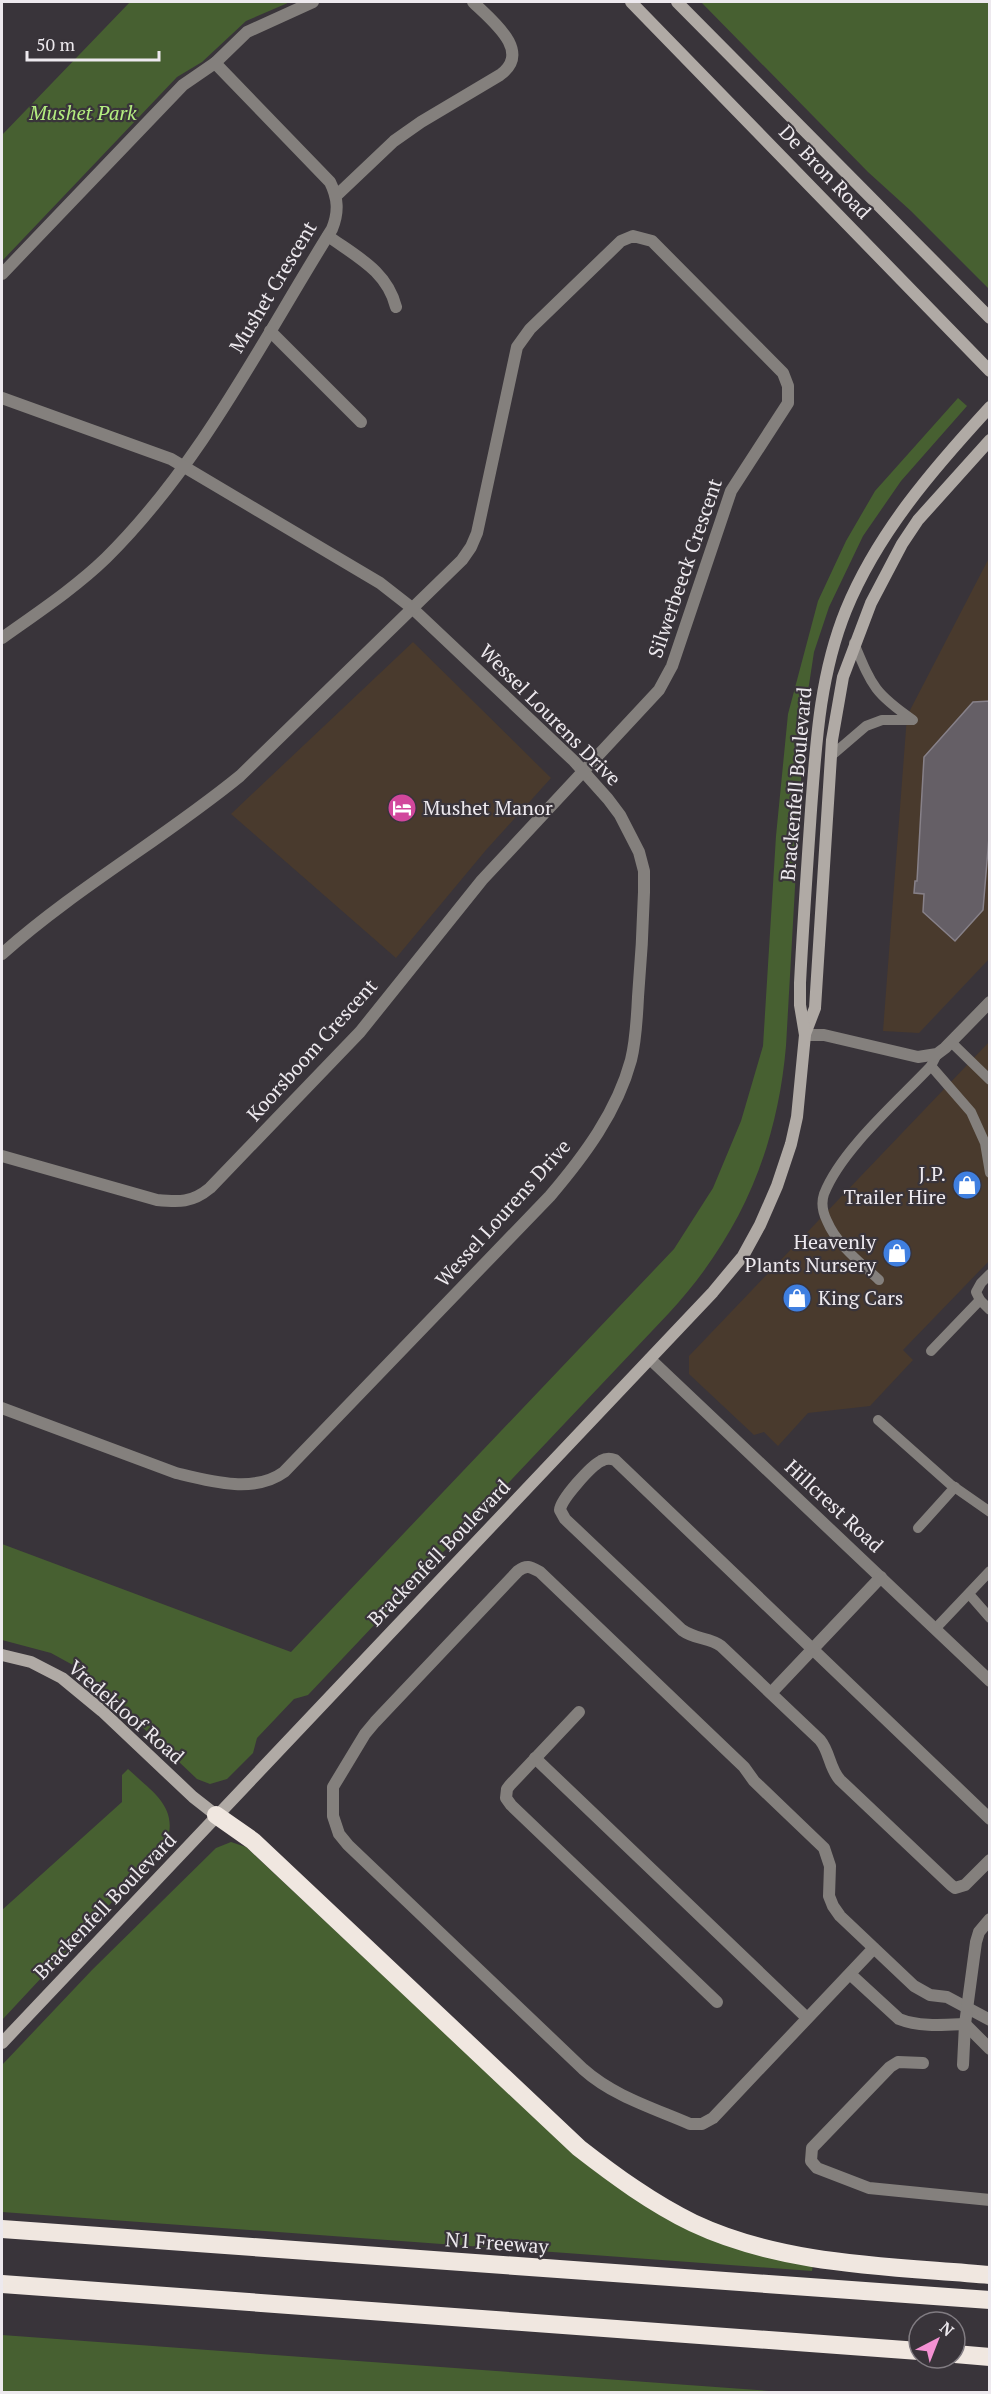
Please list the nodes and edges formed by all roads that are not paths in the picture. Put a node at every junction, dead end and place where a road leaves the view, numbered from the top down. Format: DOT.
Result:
graph roads {
  1 [pos="313,2"];
  2 [pos="473,2"];
  3 [pos="631,2"];
  4 [pos="677,2"];
  5 [pos="215,63"];
  6 [pos="336,196"];
  7 [pos="328,236"];
  8 [pos="2,274"];
  9 [pos="396,307"];
  10 [pos="990,318"];
  11 [pos="270,331"];
  12 [pos="990,371"];
  13 [pos="2,398"];
  14 [pos="990,406"];
  15 [pos="360,422"];
  16 [pos="990,440"];
  17 [pos="184,466"];
  18 [pos="412,608"];
  19 [pos="2,638"];
  20 [pos="854,643"];
  21 [pos="831,756"];
  22 [pos="584,771"];
  23 [pos="2,954"];
  24 [pos="990,1002"];
  25 [pos="805,1035"];
  26 [pos="951,1042"];
  27 [pos="937,1054"];
  28 [pos="931,1066"];
  29 [pos="988,1077"];
  30 [pos="2,1156"];
  31 [pos="990,1173"];
  32 [pos="990,1274"];
  33 [pos="879,1280"];
  34 [pos="980,1300"];
  35 [pos="990,1310"];
  36 [pos="931,1351"];
  37 [pos="650,1359"];
  38 [pos="2,1408"];
  39 [pos="878,1420"];
  40 [pos="955,1487"];
  41 [pos="990,1512"];
  42 [pos="918,1528"];
  43 [pos="990,1571"];
  44 [pos="881,1578"];
  45 [pos="969,1594"];
  46 [pos="990,1618"];
  47 [pos="935,1629"];
  48 [pos="813,1649"];
  49 [pos="2,1654"];
  50 [pos="990,1681"];
  51 [pos="771,1693"];
  52 [pos="579,1712"];
  53 [pos="535,1758"];
  54 [pos="216,1815"];
  55 [pos="990,1819"];
  56 [pos="990,1860"];
  57 [pos="990,1919"];
  58 [pos="874,1948"];
  59 [pos="850,1974"];
  60 [pos="717,2002"];
  61 [pos="967,2007"];
  62 [pos="807,2018"];
  63 [pos="990,2020"];
  64 [pos="964,2024"];
  65 [pos="2,2043"];
  66 [pos="990,2049"];
  67 [pos="923,2063"];
  68 [pos="963,2065"];
  69 [pos="990,2200"];
  70 [pos="2,2229"];
  71 [pos="990,2275"];
  72 [pos="2,2284"];
  73 [pos="990,2300"];
  74 [pos="907,2350"];
  75 [pos="967,2355"];
  76 [pos="990,2357"];
  1 -- 5 [label="street"];
  2 -- 6 [label="street"];
  3 -- 12 [label="street, De Bron Road"];
  4 -- 10 [label="street, De Bron Road"];
  5 -- 6 [label="street"];
  5 -- 8 [label="street"];
  6 -- 7 [label="street, Mushet Crescent"];
  7 -- 9 [label="street"];
  7 -- 11 [label="street, Mushet Crescent"];
  11 -- 15 [label="street"];
  11 -- 17 [label="street, Mushet Crescent"];
  13 -- 17 [label="street, Wessel Lourens Drive"];
  14 -- 25 [label="street, Brackenfell Boulevard"];
  16 -- 20 [label="street, Brackenfell Boulevard"];
  17 -- 18 [label="street, Wessel Lourens Drive"];
  17 -- 19 [label="street, Mushet Crescent"];
  18 -- 22 [label="street, Wessel Lourens Drive"];
  18 -- 22 [label="street, Silwerbeeck Crescent"];
  18 -- 23 [label="street"];
  20 -- 21 [label="street, Brackenfell Boulevard"];
  20 -- 21 [label="lane"];
  21 -- 25 [label="street, Brackenfell Boulevard"];
  22 -- 30 [label="street, Koorsboom Crescent"];
  22 -- 38 [label="street, Wessel Lourens Drive"];
  24 -- 26 [label="street"];
  25 -- 27 [label="street"];
  25 -- 37 [label="street, Brackenfell Boulevard"];
  26 -- 27 [label="street"];
  26 -- 29 [label="lane"];
  27 -- 28 [label="lane"];
  28 -- 31 [label="lane"];
  28 -- 33 [label="lane"];
  32 -- 34 [label="lane"];
  34 -- 35 [label="lane"];
  34 -- 36 [label="lane"];
  37 -- 44 [label="street, Hillcrest Road"];
  37 -- 54 [label="street, Brackenfell Boulevard"];
  39 -- 40 [label="lane"];
  40 -- 41 [label="lane"];
  40 -- 42 [label="lane"];
  43 -- 45 [label="lane"];
  44 -- 47 [label="street, Hillcrest Road"];
  44 -- 48 [label="street"];
  45 -- 46 [label="lane"];
  45 -- 47 [label="lane"];
  47 -- 50 [label="street, Hillcrest Road"];
  48 -- 51 [label="street"];
  48 -- 51 [label="street"];
  48 -- 55 [label="street"];
  49 -- 54 [label="street, Vredekloof Road"];
  51 -- 56 [label="street"];
  52 -- 53 [label="street"];
  53 -- 60 [label="street"];
  53 -- 62 [label="street"];
  54 -- 65 [label="street, Brackenfell Boulevard"];
  54 -- 71 [label="highway"];
  57 -- 61 [label="street"];
  58 -- 59 [label="street"];
  58 -- 61 [label="street"];
  58 -- 62 [label="street"];
  59 -- 62 [label="street"];
  59 -- 64 [label="street"];
  61 -- 63 [label="street"];
  61 -- 64 [label="street"];
  64 -- 66 [label="street"];
  64 -- 68 [label="street"];
  67 -- 69 [label="street"];
  70 -- 73 [label="highway, N1 Freeway"];
  72 -- 74 [label="highway"];
  75 -- 76 [label="highway"];
}
